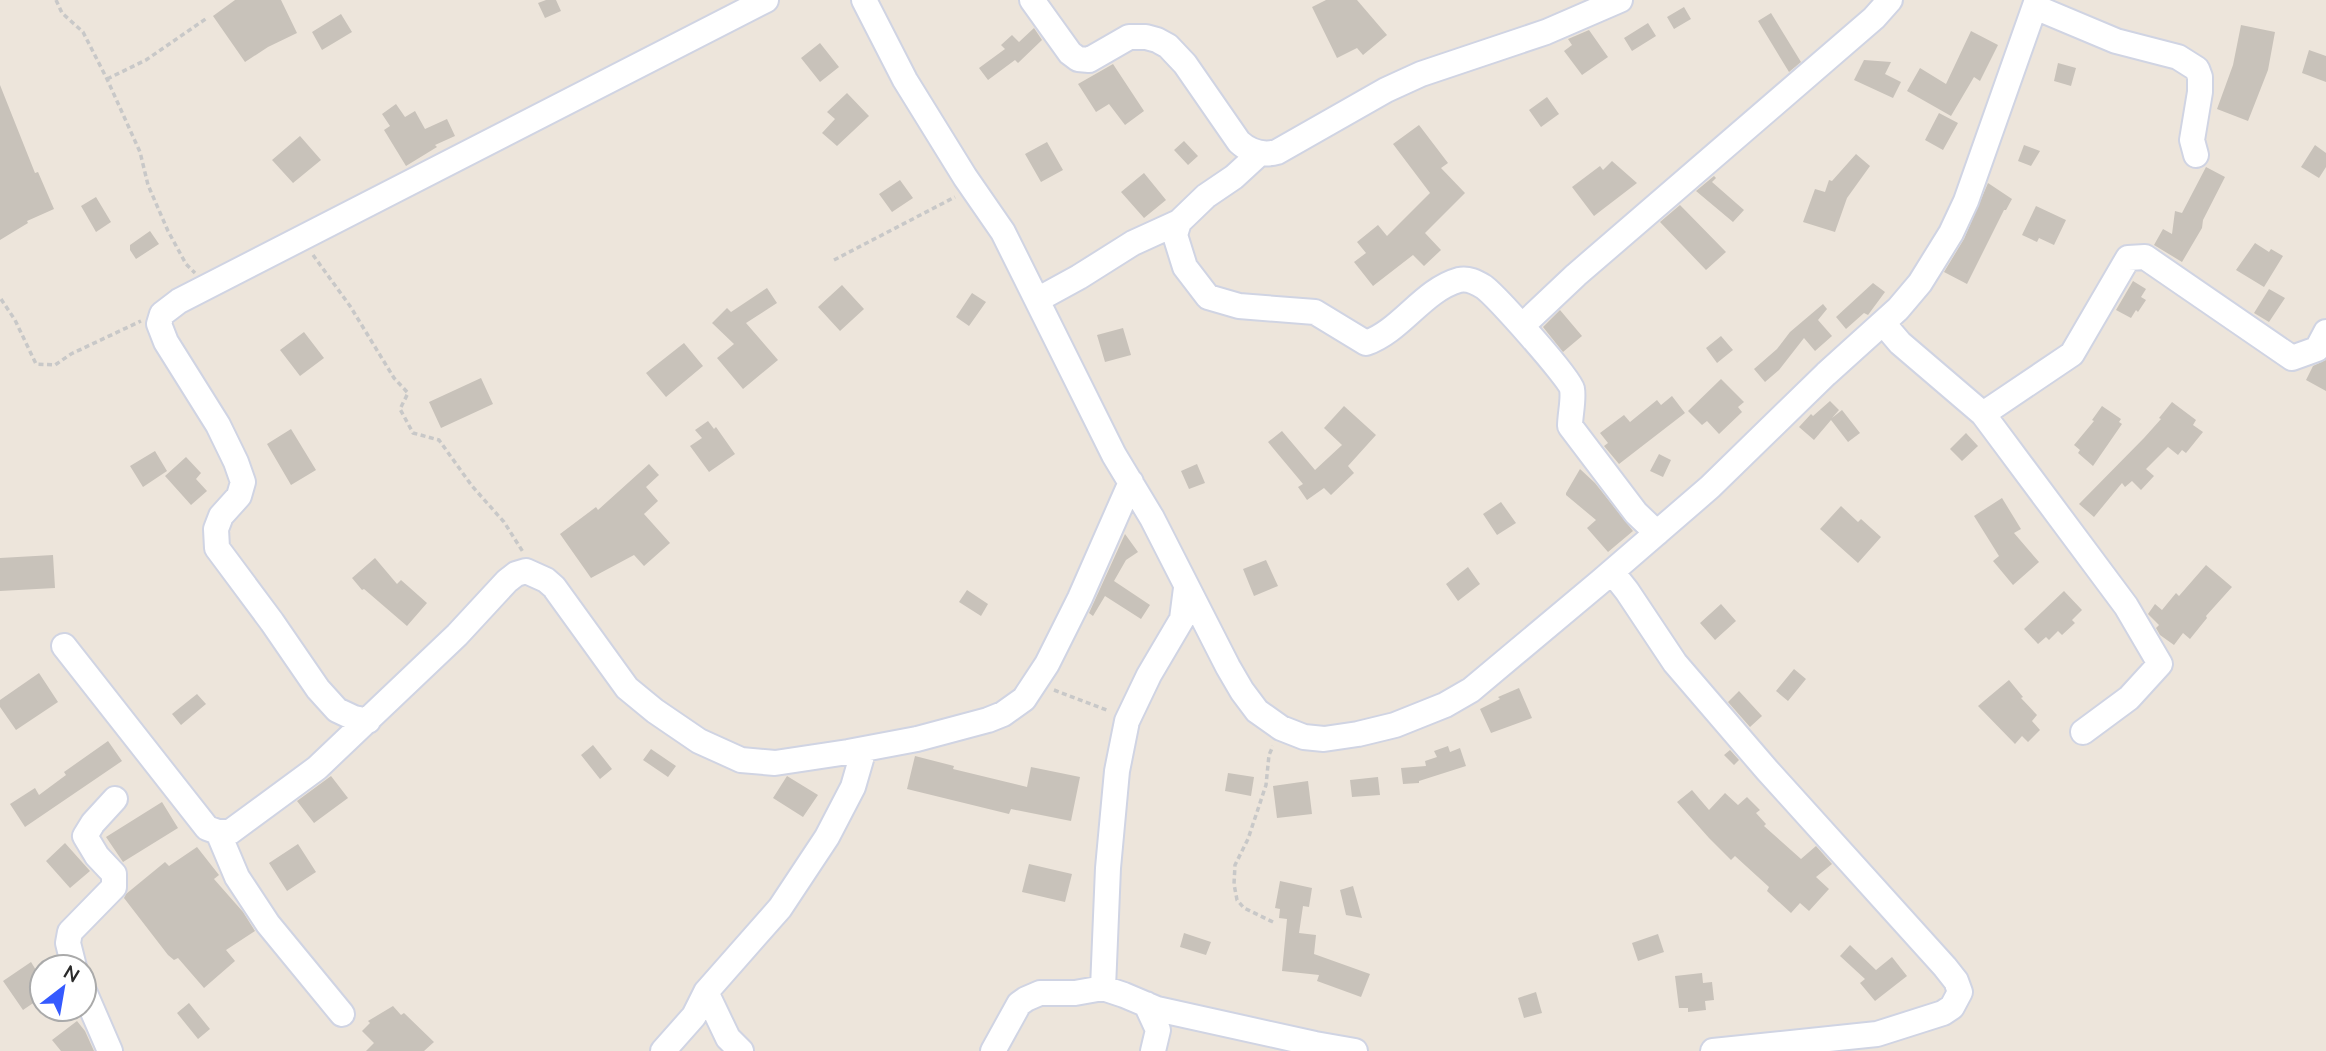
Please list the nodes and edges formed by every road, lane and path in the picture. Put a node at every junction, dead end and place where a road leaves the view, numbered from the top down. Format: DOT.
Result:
graph roads {
  1 [pos="56,0"];
  2 [pos="766,0"];
  3 [pos="864,0"];
  4 [pos="1032,0"];
  5 [pos="1620,0"];
  6 [pos="1890,0"];
  7 [pos="2036,4"];
  8 [pos="207,18"];
  9 [pos="107,79"];
  10 [pos="1259,154"];
  11 [pos="2196,155"];
  12 [pos="972,187"];
  13 [pos="1179,222"];
  14 [pos="301,238"];
  15 [pos="834,260"];
  16 [pos="209,286"];
  17 [pos="1,299"];
  18 [pos="1037,300"];
  19 [pos="162,314"];
  20 [pos="1884,323"];
  21 [pos="1522,325"];
  22 [pos="2326,332"];
  23 [pos="1983,414"];
  24 [pos="1131,482"];
  25 [pos="1657,533"];
  26 [pos="526,571"];
  27 [pos="1612,572"];
  28 [pos="1186,588"];
  29 [pos="64,646"];
  30 [pos="1036,682"];
  31 [pos="1130,714"];
  32 [pos="368,721"];
  33 [pos="1281,728"];
  34 [pos="2082,732"];
  35 [pos="864,749"];
  36 [pos="115,799"];
  37 [pos="218,832"];
  38 [pos="1273,922"];
  39 [pos="70,953"];
  40 [pos="1103,988"];
  41 [pos="705,992"];
  42 [pos="1146,1004"];
  43 [pos="342,1014"];
  44 [pos="98,1023"];
  45 [pos="110,1051"];
  46 [pos="663,1051"];
  47 [pos="741,1051"];
  48 [pos="993,1051"];
  49 [pos="1153,1051"];
  50 [pos="1356,1051"];
  51 [pos="1713,1051"];
  1 -- 9 [label="path"];
  2 -- 14 [label="street"];
  3 -- 12 [label="street"];
  4 -- 10 [label="street"];
  5 -- 10 [label="street"];
  6 -- 21 [label="street"];
  7 -- 11 [label="street"];
  7 -- 20 [label="street"];
  8 -- 9 [label="path"];
  9 -- 16 [label="path"];
  10 -- 13 [label="street"];
  12 -- 15 [label="path"];
  12 -- 18 [label="street"];
  13 -- 18 [label="street"];
  13 -- 21 [label="street"];
  14 -- 16 [label="street"];
  14 -- 26 [label="path"];
  16 -- 19 [label="street"];
  17 -- 19 [label="path"];
  18 -- 24 [label="street"];
  19 -- 32 [label="street"];
  20 -- 23 [label="street"];
  20 -- 25 [label="street"];
  21 -- 25 [label="street"];
  22 -- 23 [label="street"];
  23 -- 34 [label="street"];
  24 -- 28 [label="street"];
  24 -- 30 [label="street"];
  25 -- 27 [label="street"];
  26 -- 32 [label="street"];
  26 -- 35 [label="street"];
  27 -- 33 [label="street"];
  27 -- 51 [label="street"];
  28 -- 31 [label="street"];
  28 -- 33 [label="street"];
  29 -- 37 [label="street"];
  30 -- 31 [label="path"];
  30 -- 35 [label="street"];
  31 -- 40 [label="street"];
  32 -- 37 [label="street"];
  33 -- 38 [label="path"];
  35 -- 41 [label="street"];
  36 -- 39 [label="street"];
  37 -- 43 [label="street"];
  40 -- 42 [label="street"];
  40 -- 48 [label="street"];
  41 -- 46 [label="street"];
  41 -- 47 [label="street"];
  42 -- 49 [label="street"];
  42 -- 50 [label="street"];
  44 -- 45 [label="street"];
}
